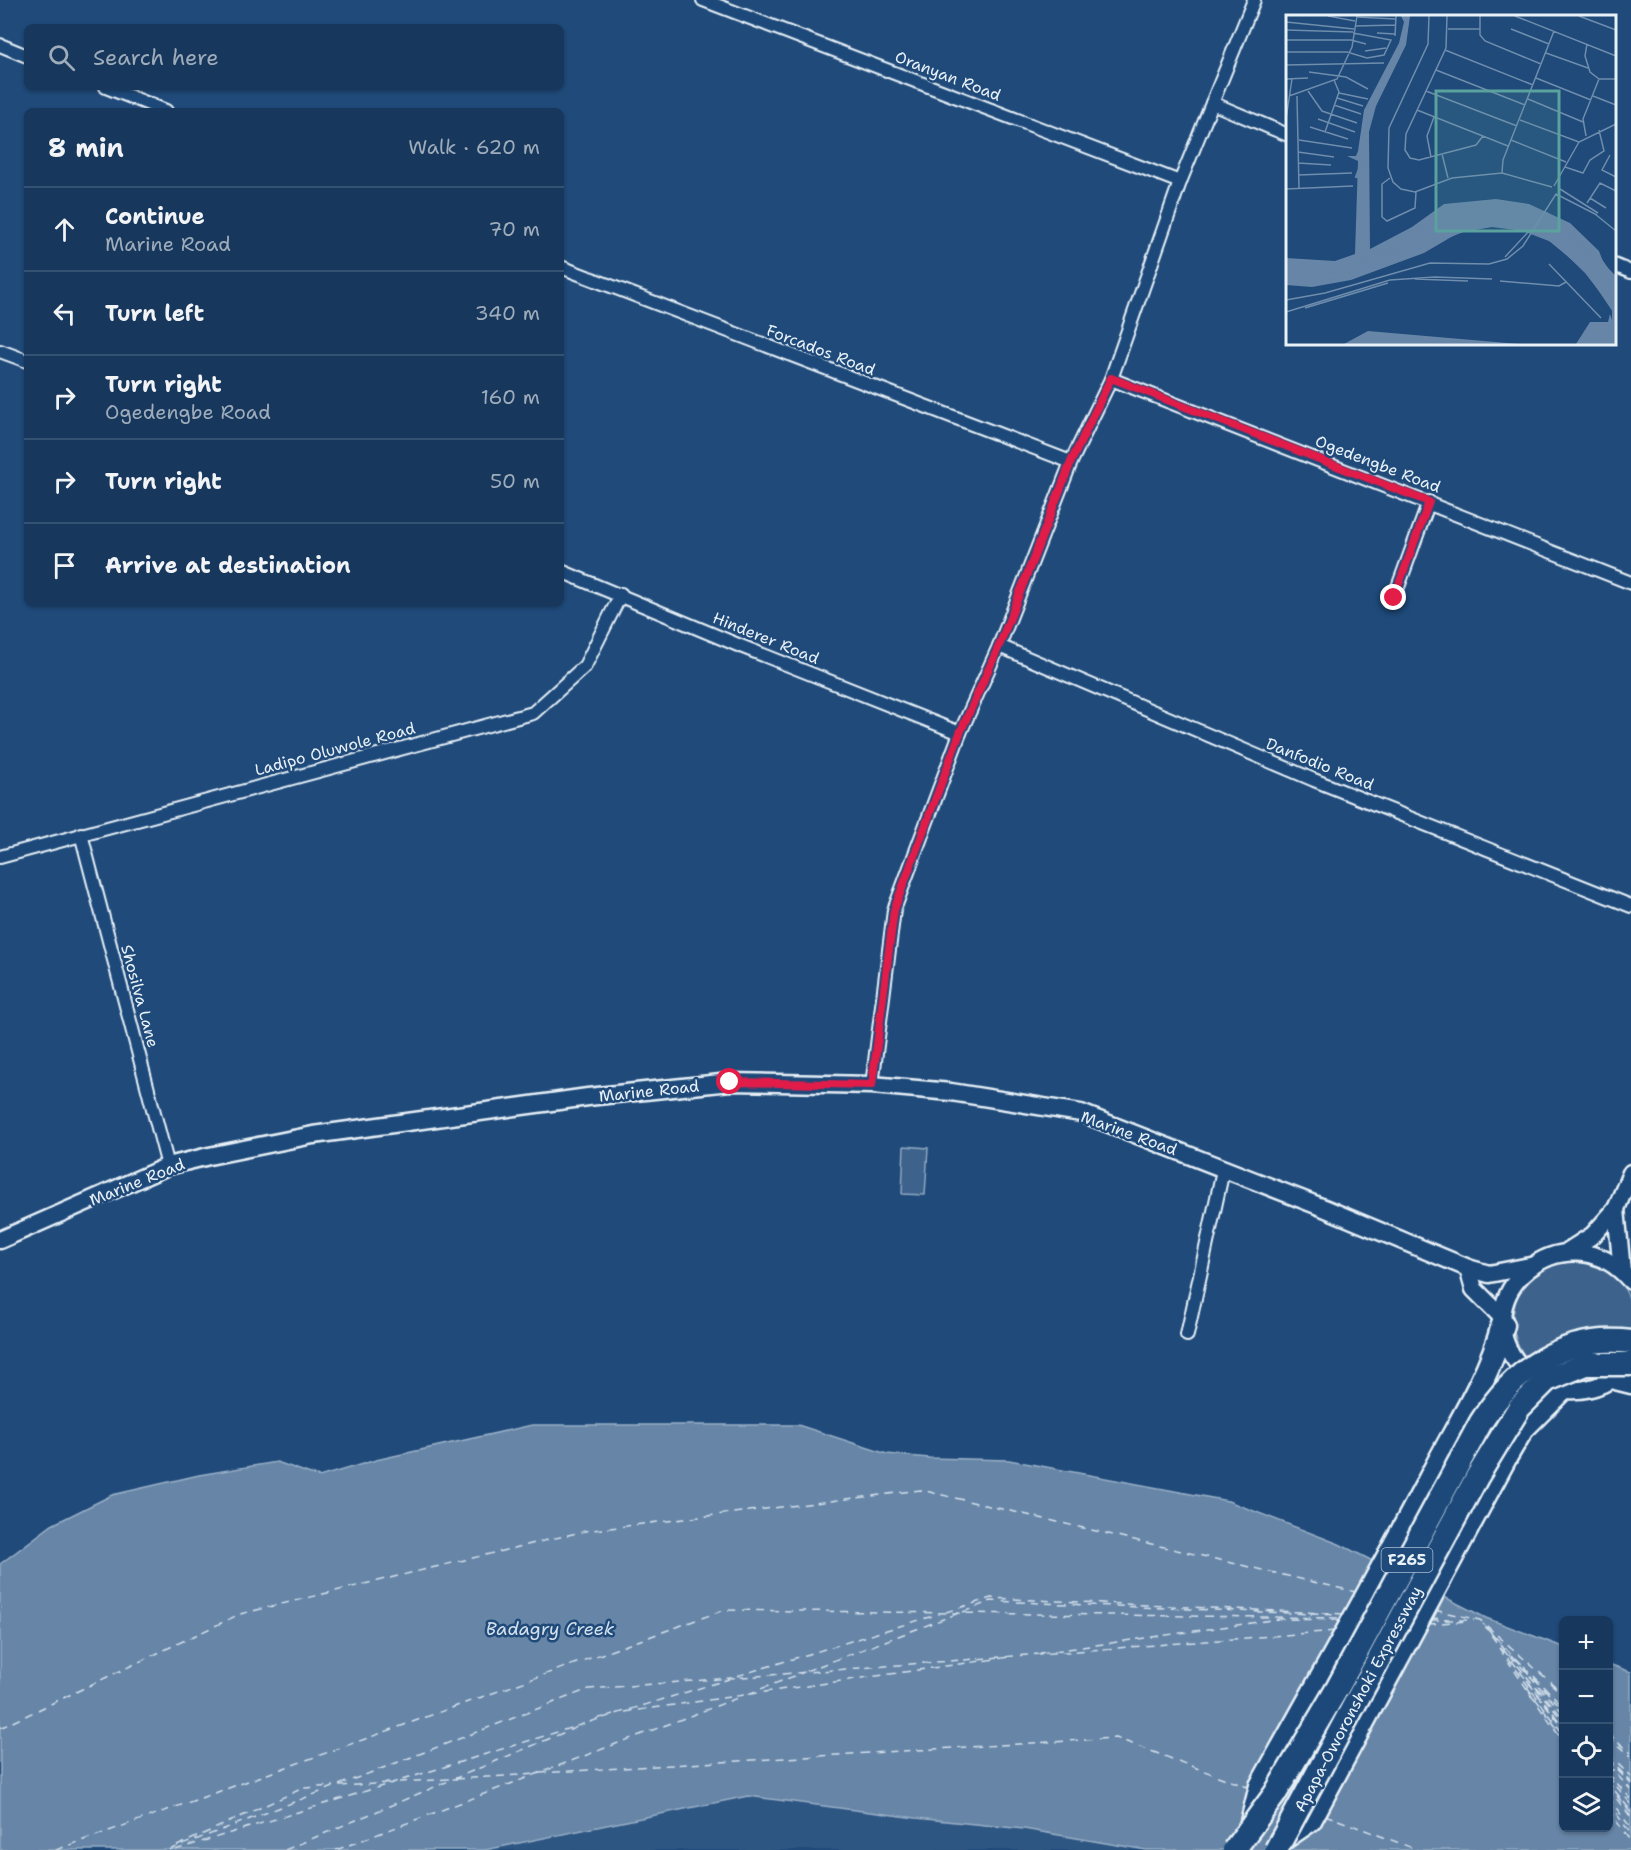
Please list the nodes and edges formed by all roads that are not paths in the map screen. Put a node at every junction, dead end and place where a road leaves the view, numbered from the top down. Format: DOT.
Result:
graph roads {
  1 [pos="703,0"];
  2 [pos="1254,0"];
  3 [pos="0,45"];
  4 [pos="24,55"];
  5 [pos="113,90"];
  6 [pos="1212,103"];
  7 [pos="158,108"];
  8 [pos="1286,135"];
  9 [pos="1180,182"];
  10 [pos="1616,266"];
  11 [pos="564,268"];
  12 [pos="1631,272"];
  13 [pos="0,351"];
  14 [pos="24,360"];
  15 [pos="1111,378"];
  16 [pos="1071,462"];
  17 [pos="1429,502"];
  18 [pos="564,572"];
  19 [pos="1631,583"];
  20 [pos="621,594"];
  21 [pos="1394,598"];
  22 [pos="999,646"];
  23 [pos="960,733"];
  24 [pos="81,834"];
  25 [pos="0,857"];
  26 [pos="1631,906"];
  27 [pos="872,1085"];
  28 [pos="168,1166"];
  29 [pos="1223,1170"];
  30 [pos="1631,1173"];
  31 [pos="1616,1209"];
  32 [pos="0,1240"];
  33 [pos="1568,1251"];
  34 [pos="1530,1266"];
  35 [pos="1468,1268"];
  36 [pos="1627,1276"];
  37 [pos="1503,1322"];
  38 [pos="1187,1335"];
  39 [pos="1631,1342"];
  40 [pos="1631,1362"];
  41 [pos="1611,1380"];
  42 [pos="1631,1385"];
  43 [pos="1561,1390"];
  44 [pos="1250,1829"];
  45 [pos="1279,1845"];
  46 [pos="1234,1850"];
  1 -- 9 [label="street, Oranyan Road"];
  2 -- 6 [label="street"];
  3 -- 4 [label="street"];
  5 -- 7 [label="street"];
  6 -- 8 [label="street"];
  6 -- 9 [label="street"];
  9 -- 15 [label="street"];
  10 -- 12 [label="street"];
  11 -- 16 [label="street, Forcados Road"];
  13 -- 14 [label="street"];
  15 -- 16 [label="street"];
  15 -- 17 [label="street, Ogedengbe Road"];
  16 -- 22 [label="street"];
  17 -- 19 [label="street, Ogedengbe Road"];
  17 -- 21 [label="street"];
  18 -- 20 [label="street, Hinderer Road"];
  20 -- 23 [label="street, Hinderer Road"];
  20 -- 24 [label="street, Ladipo Oluwole Road"];
  22 -- 23 [label="street"];
  22 -- 26 [label="street, Danfodio Road"];
  23 -- 27 [label="street"];
  24 -- 25 [label="street, Ladipo Oluwole Road"];
  24 -- 28 [label="street, Shosilva Lane"];
  27 -- 28 [label="street, Marine Road"];
  27 -- 29 [label="street, Marine Road"];
  28 -- 32 [label="street, Marine Road"];
  29 -- 35 [label="street, Marine Road"];
  29 -- 38 [label="street"];
  30 -- 31 [label="street"];
  31 -- 33 [label="street"];
  31 -- 36 [label="street"];
  33 -- 34 [label="street"];
  33 -- 36 [label="street"];
  34 -- 35 [label="street, Marine Road"];
  34 -- 37 [label="street"];
  35 -- 37 [label="street"];
  37 -- 43 [label="street"];
  37 -- 44 [label="highway"];
  39 -- 44 [label="highway, Apapa-Oworonshoki Expressway / F265, bridge"];
  40 -- 41 [label="street"];
  40 -- 45 [label="highway, Apapa-Oworonshoki Expressway / F265, bridge"];
  41 -- 42 [label="street"];
  41 -- 43 [label="street"];
  43 -- 45 [label="highway"];
  44 -- 46 [label="highway, Apapa-Oworonshoki Expressway / F265, bridge"];
}
